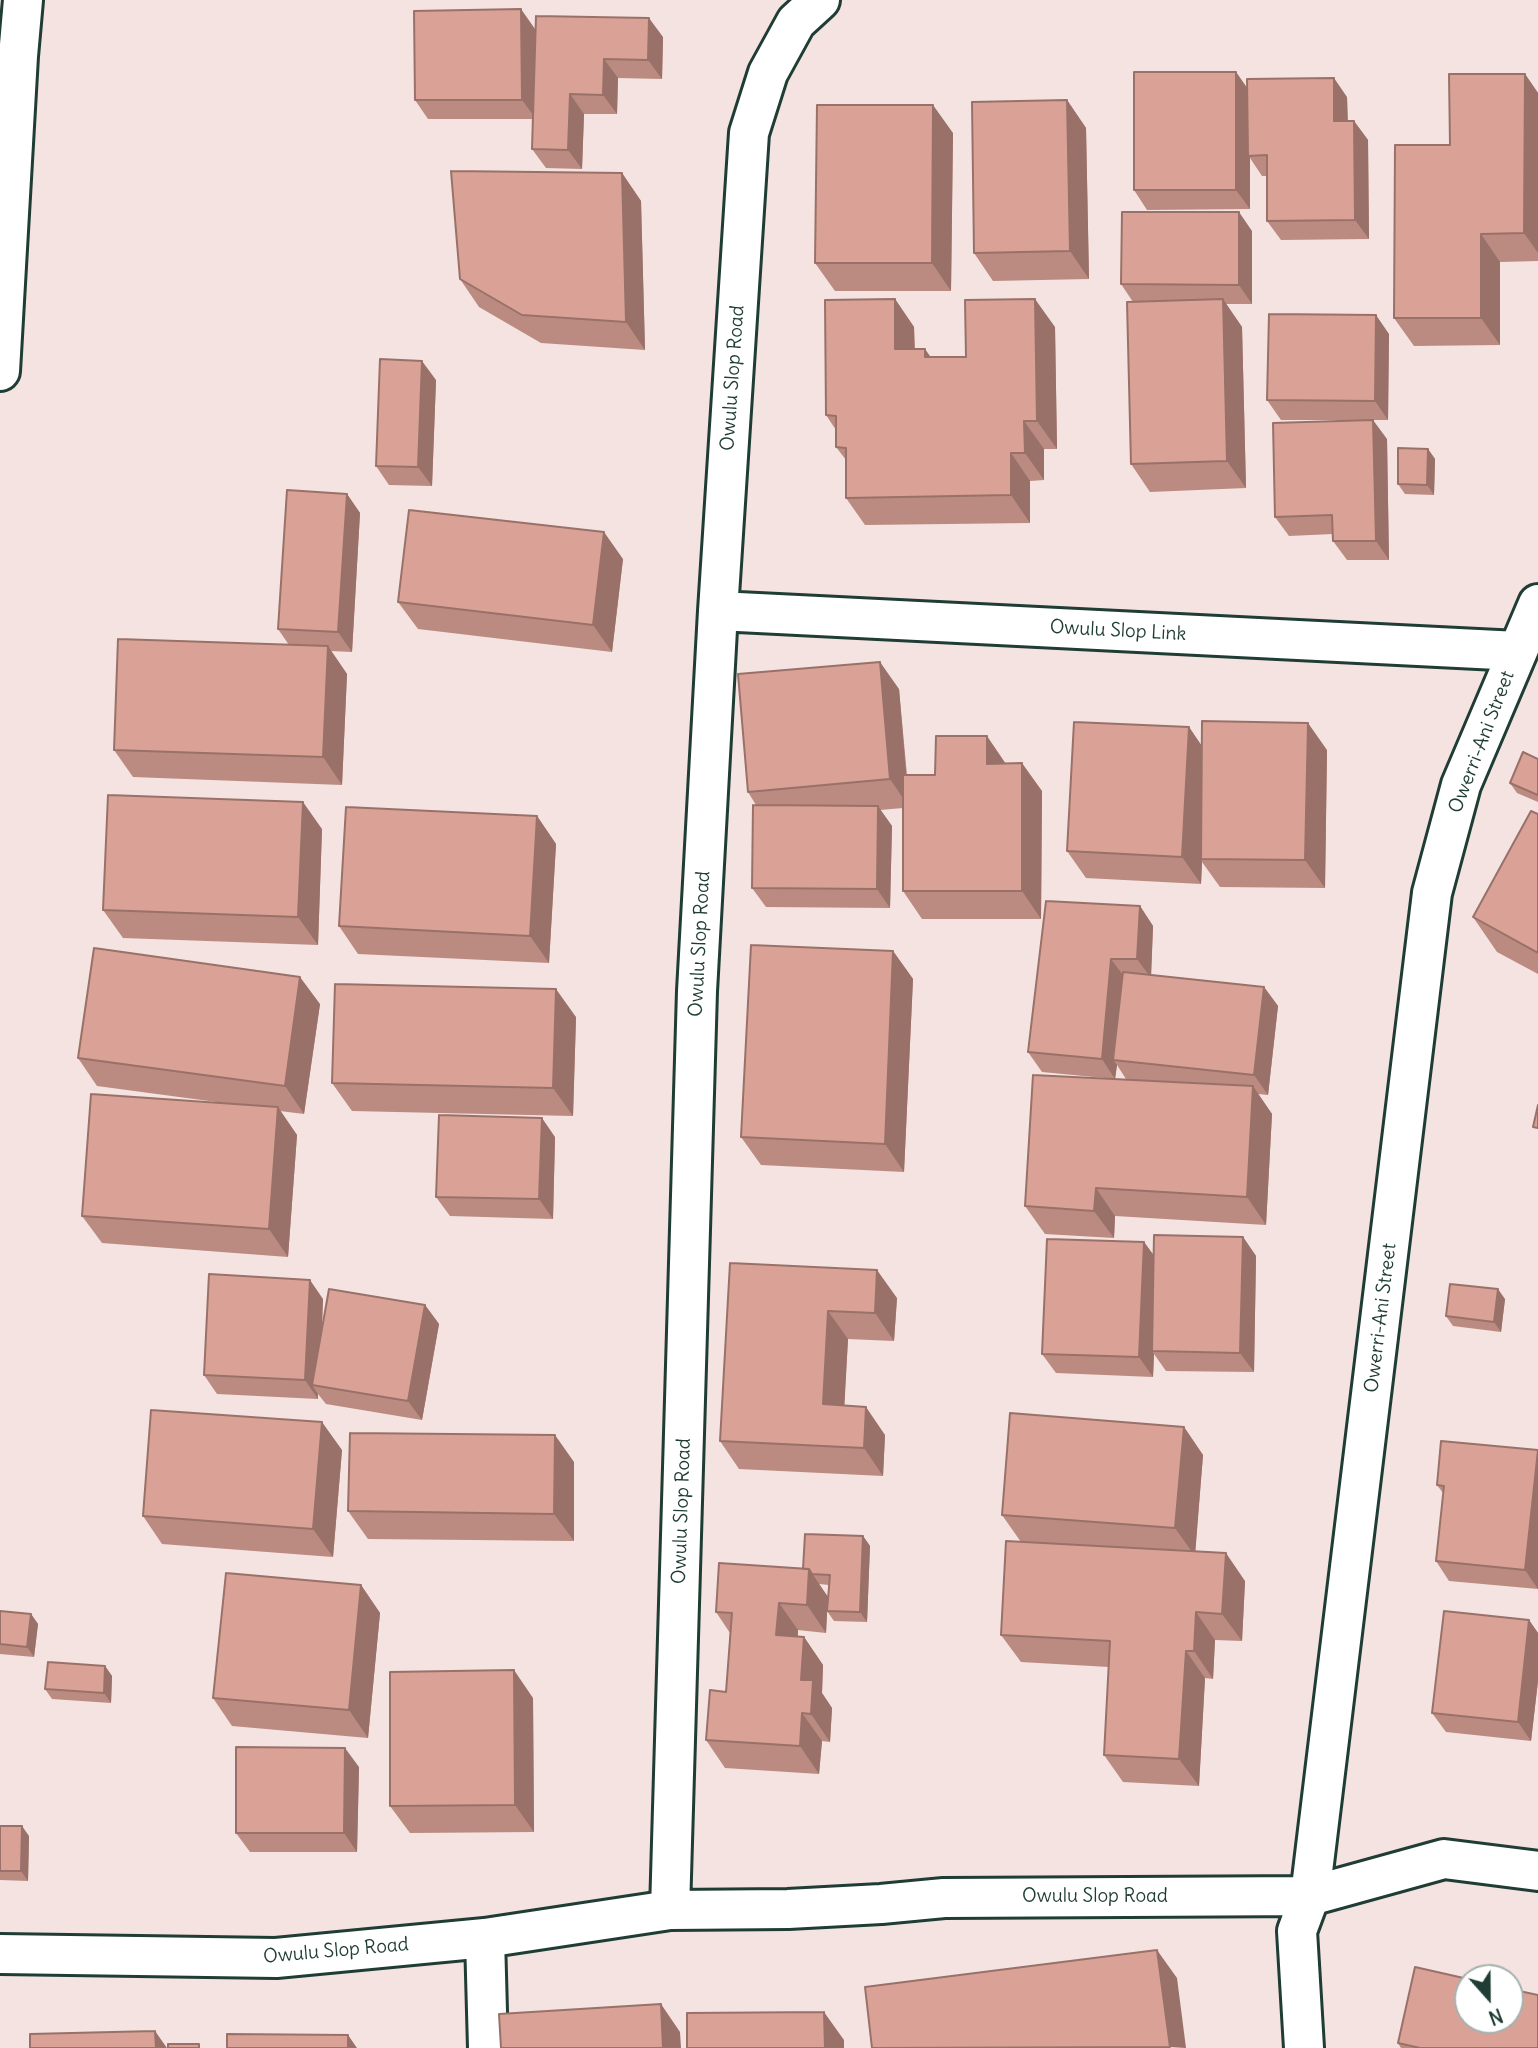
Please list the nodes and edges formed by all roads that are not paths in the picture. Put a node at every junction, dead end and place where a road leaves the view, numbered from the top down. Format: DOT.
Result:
graph roads {
  1 [pos="23,0"];
  2 [pos="820,0"];
  3 [pos="0,371"];
  4 [pos="1538,604"];
  5 [pos="718,611"];
  6 [pos="1518,651"];
  7 [pos="1538,1871"];
  8 [pos="1310,1896"];
  9 [pos="670,1910"];
  10 [pos="485,1938"];
  11 [pos="0,1954"];
  12 [pos="488,2048"];
  13 [pos="1304,2048"];
  1 -- 3 [label="street"];
  2 -- 5 [label="street, Owulu Slop Road"];
  4 -- 6 [label="street, Owerri-Ani Street"];
  5 -- 6 [label="street, Owulu Slop Link"];
  5 -- 9 [label="street, Owulu Slop Road"];
  6 -- 8 [label="street, Owerri-Ani Street"];
  7 -- 8 [label="street, Owulu Slop Road"];
  8 -- 9 [label="street, Owulu Slop Road"];
  8 -- 13 [label="street, Owerri-Ani Street"];
  9 -- 10 [label="street, Owulu Slop Road"];
  10 -- 11 [label="street, Owulu Slop Road"];
  10 -- 12 [label="street"];
}
